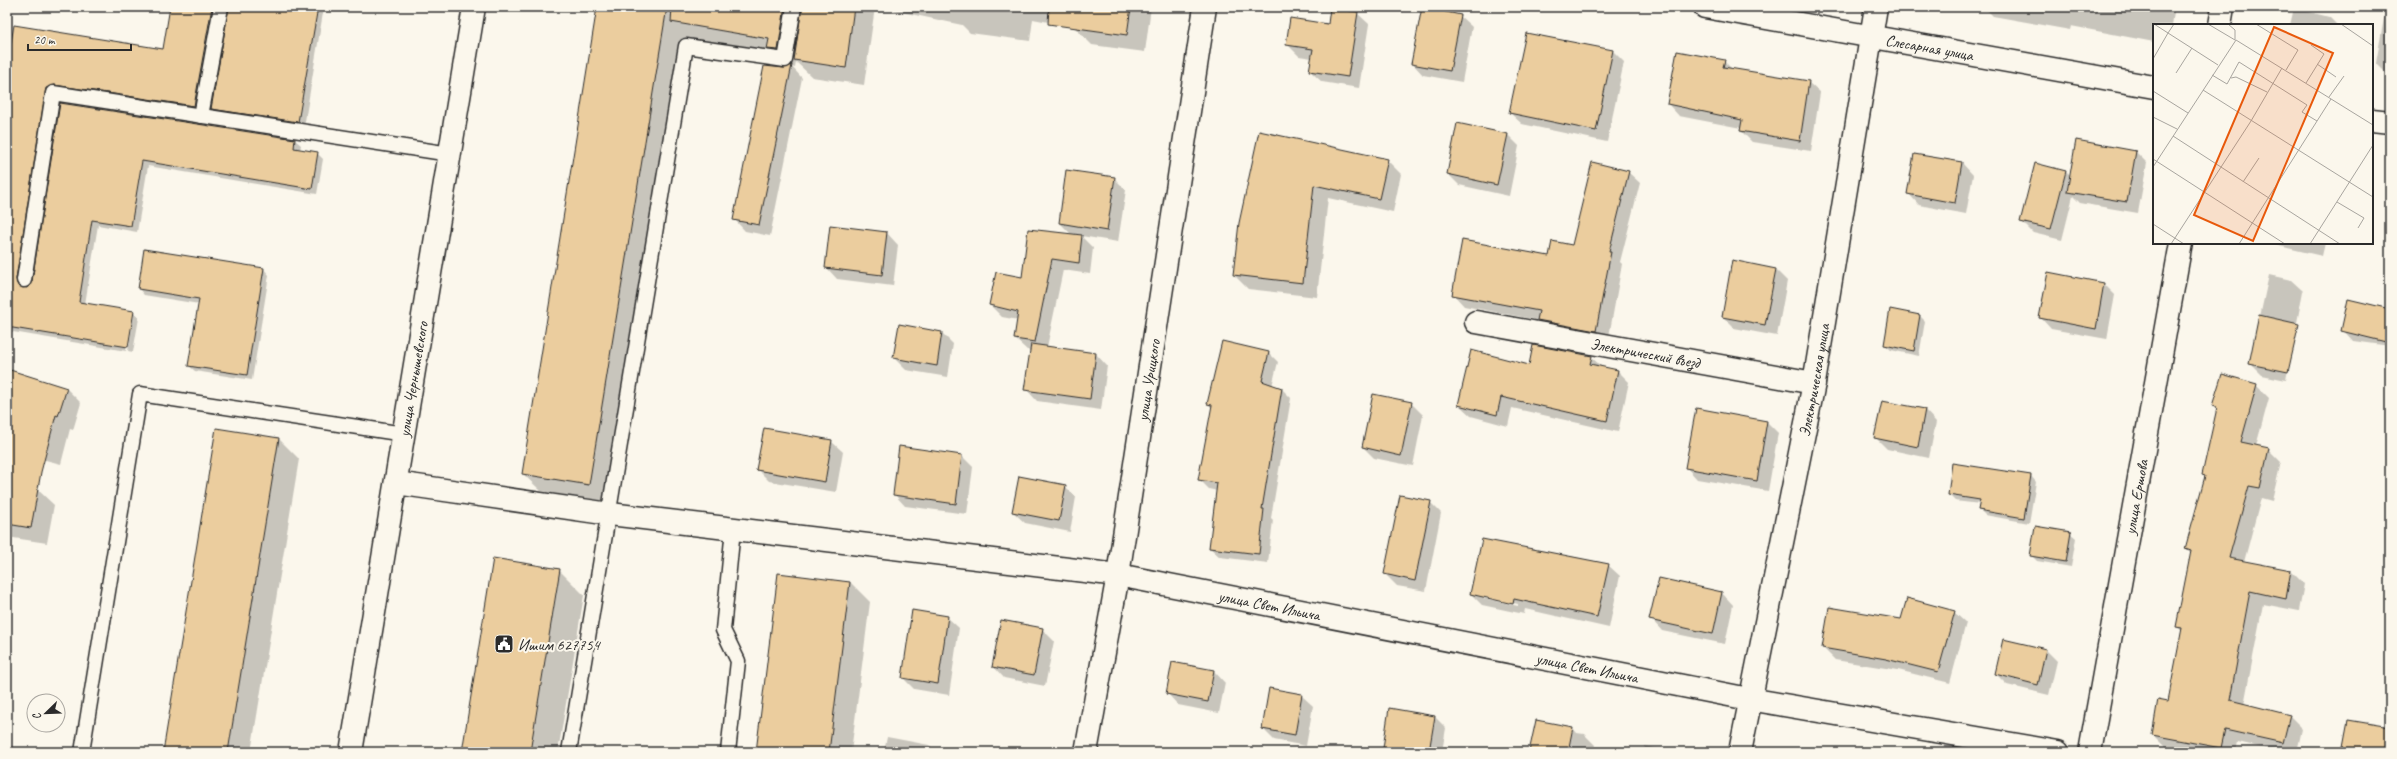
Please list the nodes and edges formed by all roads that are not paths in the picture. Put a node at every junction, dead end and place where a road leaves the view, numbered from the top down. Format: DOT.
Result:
graph roads {
  1 [pos="221,7"];
  2 [pos="474,7"];
  3 [pos="794,7"];
  4 [pos="1206,7"];
  5 [pos="1705,7"];
  6 [pos="1876,7"];
  7 [pos="2223,7"];
  8 [pos="2220,24"];
  9 [pos="1871,35"];
  10 [pos="2153,87"];
  11 [pos="201,116"];
  12 [pos="2373,120"];
  13 [pos="2390,122"];
  14 [pos="450,154"];
  15 [pos="2181,244"];
  16 [pos="24,280"];
  17 [pos="1476,322"];
  18 [pos="1814,383"];
  19 [pos="404,434"];
  20 [pos="396,483"];
  21 [pos="610,514"];
  22 [pos="733,529"];
  23 [pos="1118,575"];
  24 [pos="1749,699"];
  25 [pos="82,752"];
  26 [pos="351,752"];
  27 [pos="569,752"];
  28 [pos="728,752"];
  29 [pos="1086,752"];
  30 [pos="1740,752"];
  31 [pos="2058,752"];
  32 [pos="2090,752"];
  1 -- 11 [label="lane"];
  2 -- 14 [label="street, улица Чернышевского"];
  3 -- 21 [label="lane"];
  4 -- 23 [label="street, улица Урицкого"];
  5 -- 9 [label="street, Слесарная улица"];
  6 -- 9 [label="street, Электрическая улица"];
  7 -- 8 [label="street"];
  9 -- 10 [label="street, Слесарная улица"];
  9 -- 18 [label="street, Электрическая улица"];
  11 -- 14 [label="lane"];
  11 -- 16 [label="lane"];
  12 -- 13 [label="street"];
  14 -- 19 [label="street, улица Чернышевского"];
  15 -- 32 [label="street, улица Ершова"];
  17 -- 18 [label="street, Электрический въезд"];
  18 -- 24 [label="street, Электрическая улица"];
  19 -- 20 [label="street, улица Чернышевского"];
  19 -- 25 [label="lane"];
  20 -- 21 [label="street, улица Свет Ильича"];
  20 -- 26 [label="street, улица Чернышевского"];
  21 -- 22 [label="street, улица Свет Ильича"];
  21 -- 27 [label="lane"];
  22 -- 23 [label="street, улица Свет Ильича"];
  22 -- 28 [label="lane"];
  23 -- 24 [label="street, улица Свет Ильича"];
  23 -- 29 [label="street, улица Урицкого"];
  24 -- 30 [label="street, Электрическая улица"];
  24 -- 31 [label="street, улица Свет Ильича"];
}
